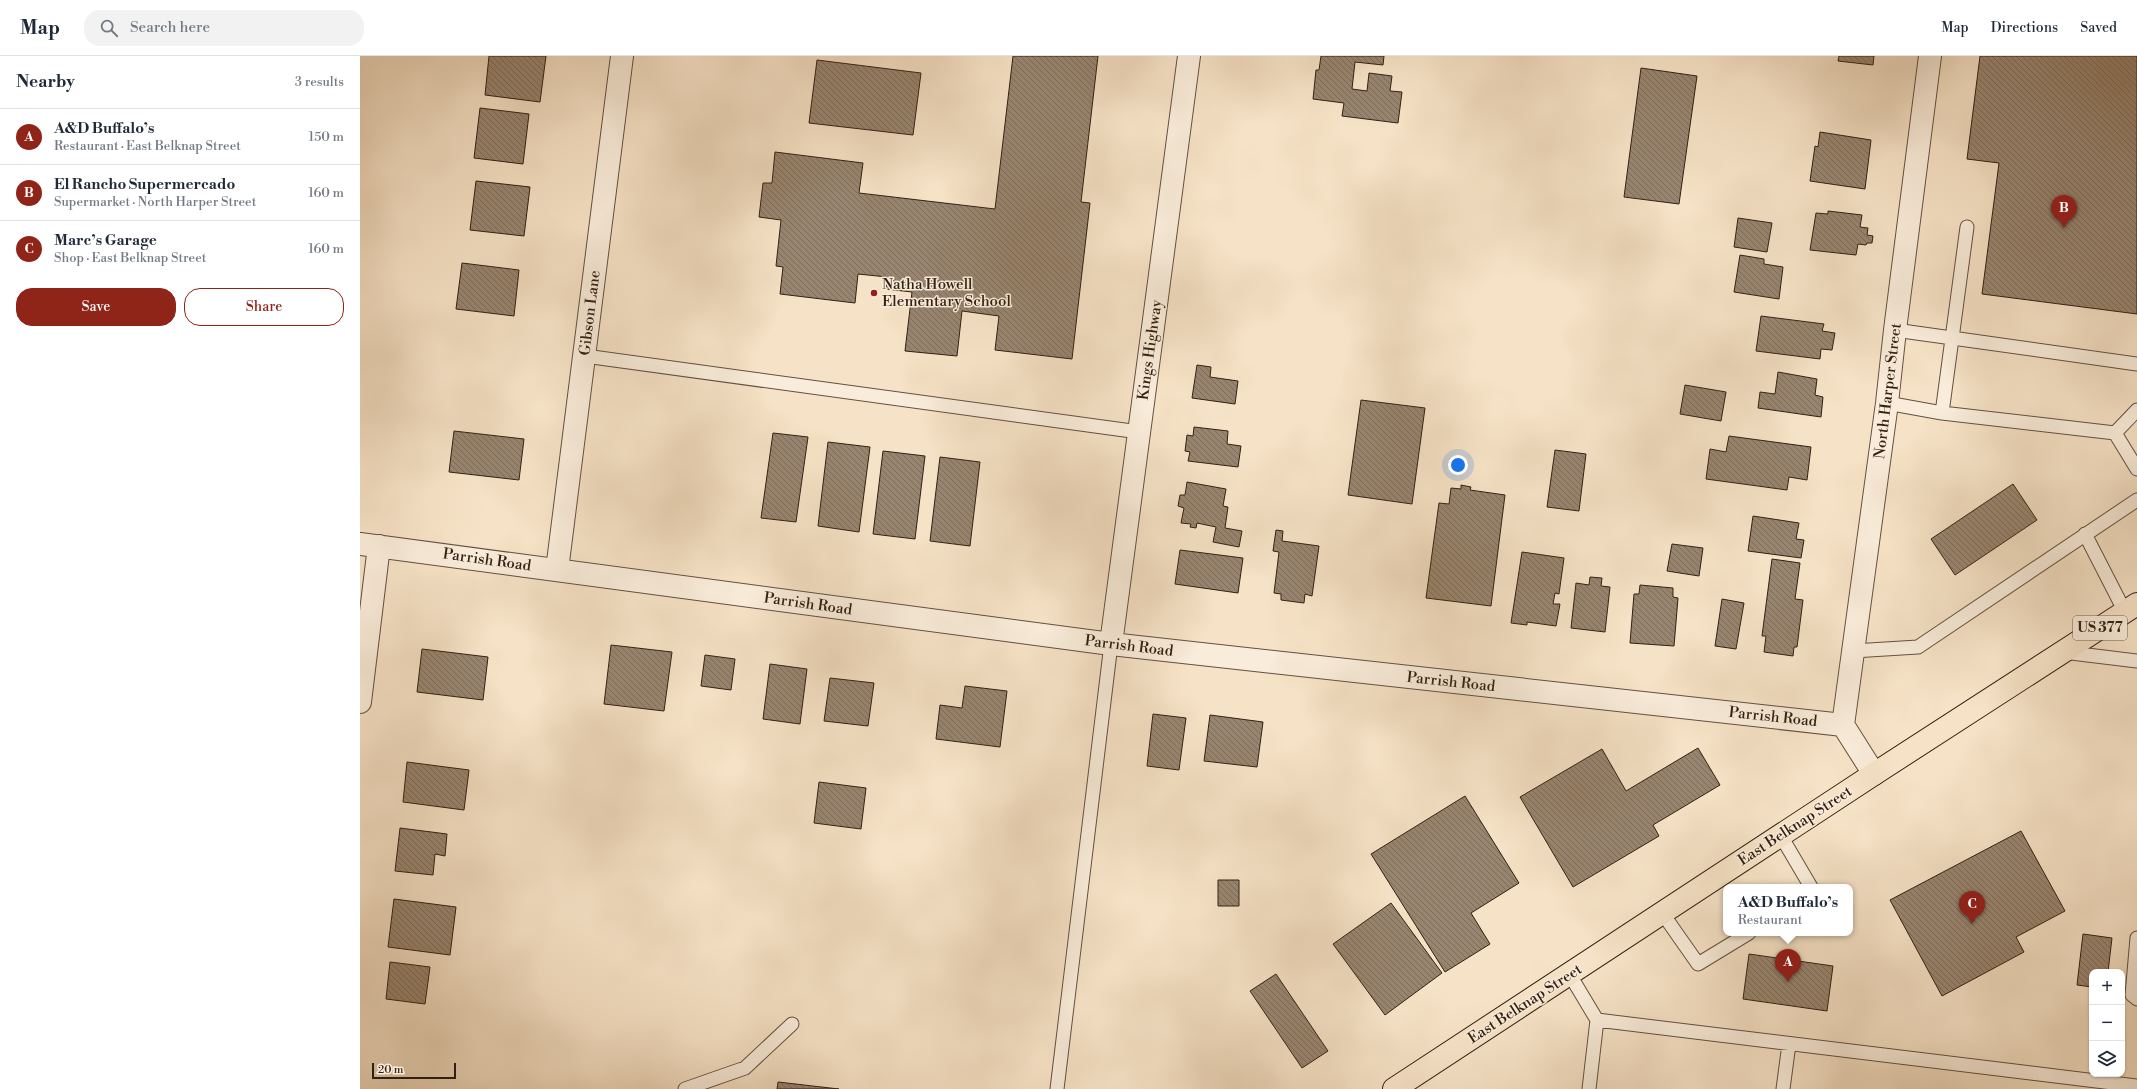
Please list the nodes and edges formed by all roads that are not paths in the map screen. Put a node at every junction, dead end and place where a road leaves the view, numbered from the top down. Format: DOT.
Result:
graph roads {
  1 [pos="622,56"];
  2 [pos="1189,56"];
  3 [pos="1930,56"];
  4 [pos="1967,227"];
  5 [pos="1895,330"];
  6 [pos="1952,338"];
  7 [pos="584,356"];
  8 [pos="2137,364"];
  9 [pos="1887,403"];
  10 [pos="2137,410"];
  11 [pos="1942,413"];
  12 [pos="1139,432"];
  13 [pos="2115,432"];
  14 [pos="2137,469"];
  15 [pos="2137,500"];
  16 [pos="2085,534"];
  17 [pos="369,545"];
  18 [pos="557,570"];
  19 [pos="2131,608"];
  20 [pos="1111,644"];
  21 [pos="1853,651"];
  22 [pos="2063,652"];
  23 [pos="2137,661"];
  24 [pos="360,702"];
  25 [pos="1843,725"];
  26 [pos="1874,774"];
  27 [pos="1781,836"];
  28 [pos="1809,884"];
  29 [pos="1663,914"];
  30 [pos="1744,936"];
  31 [pos="2137,938"];
  32 [pos="1570,975"];
  33 [pos="2137,999"];
  34 [pos="1597,1020"];
  35 [pos="792,1024"];
  36 [pos="1789,1044"];
  37 [pos="2137,1086"];
  38 [pos="685,1089"];
  39 [pos="1057,1089"];
  40 [pos="1394,1089"];
  41 [pos="1589,1089"];
  42 [pos="1784,1089"];
  1 -- 7 [label="street, Gibson Lane"];
  2 -- 12 [label="street, Kings Highway"];
  3 -- 5 [label="street, North Harper Street"];
  4 -- 6 [label="lane"];
  5 -- 6 [label="lane"];
  5 -- 9 [label="street, North Harper Street"];
  6 -- 8 [label="lane"];
  6 -- 11 [label="lane"];
  7 -- 12 [label="lane"];
  7 -- 18 [label="street, Gibson Lane"];
  9 -- 11 [label="lane"];
  9 -- 21 [label="street, North Harper Street"];
  10 -- 13 [label="lane"];
  11 -- 13 [label="lane"];
  12 -- 20 [label="street, Kings Highway"];
  13 -- 14 [label="lane"];
  15 -- 16 [label="lane"];
  16 -- 19 [label="lane"];
  16 -- 21 [label="lane"];
  17 -- 18 [label="street, Parrish Road"];
  17 -- 24 [label="street"];
  18 -- 20 [label="street, Parrish Road"];
  19 -- 22 [label="main road, East Belknap Street / US 377"];
  20 -- 25 [label="street, Parrish Road"];
  20 -- 39 [label="lane"];
  21 -- 25 [label="street, North Harper Street"];
  22 -- 23 [label="lane"];
  22 -- 26 [label="main road, East Belknap Street / US 377"];
  25 -- 26 [label="street"];
  26 -- 27 [label="main road, East Belknap Street / US 377"];
  27 -- 28 [label="lane"];
  27 -- 29 [label="main road, East Belknap Street / US 377"];
  29 -- 30 [label="lane"];
  29 -- 32 [label="main road, East Belknap Street / US 377"];
  31 -- 33 [label="lane"];
  32 -- 34 [label="lane"];
  32 -- 40 [label="main road, East Belknap Street / US 377"];
  34 -- 36 [label="lane"];
  34 -- 41 [label="lane"];
  35 -- 38 [label="lane"];
  36 -- 37 [label="lane"];
  36 -- 42 [label="lane"];
}
